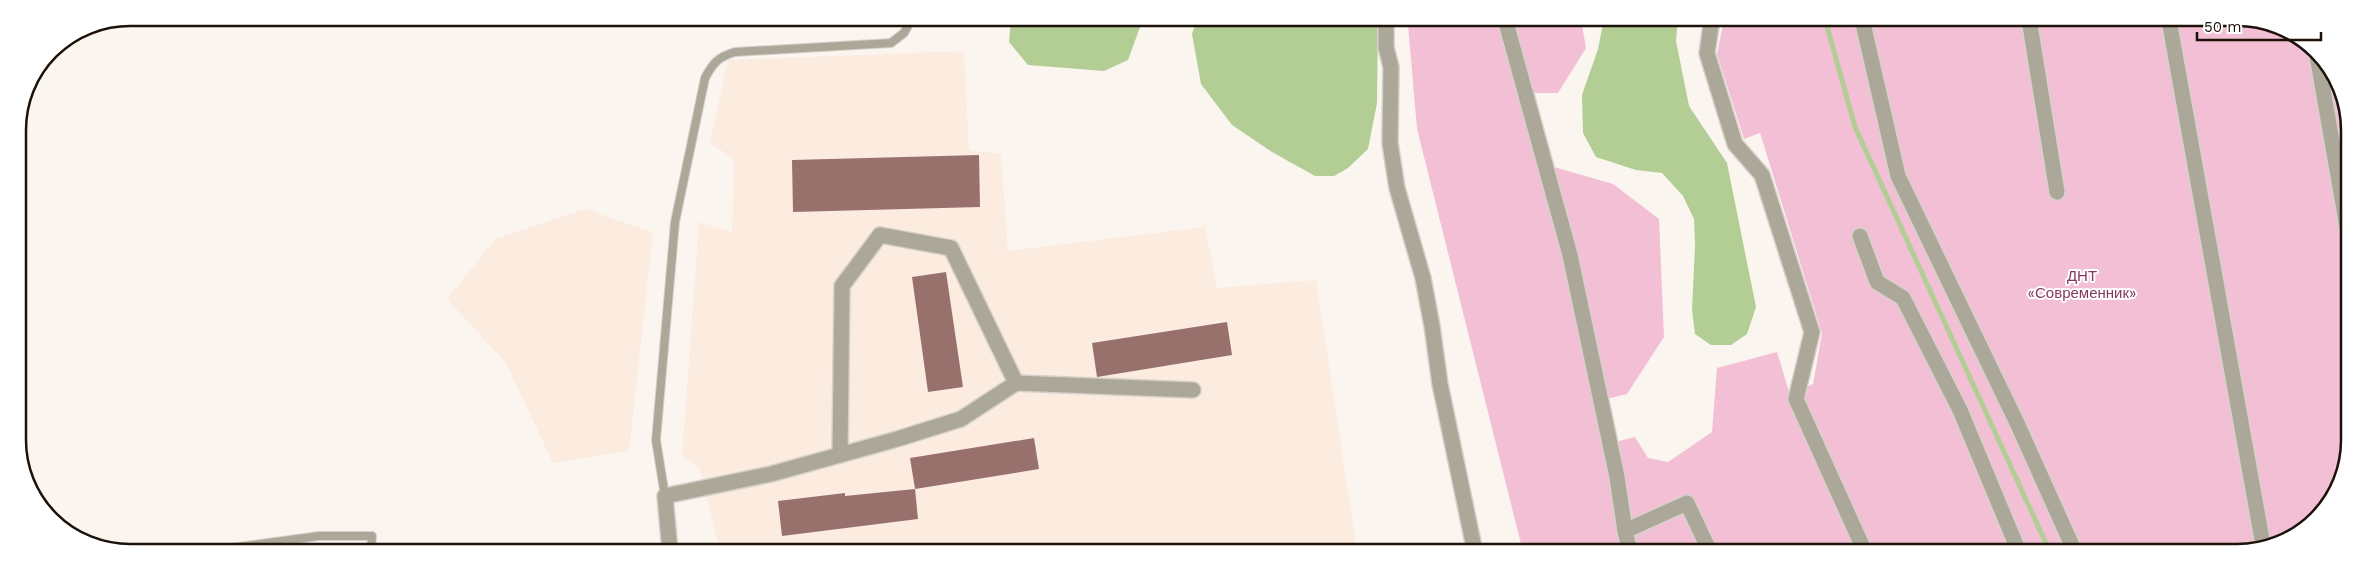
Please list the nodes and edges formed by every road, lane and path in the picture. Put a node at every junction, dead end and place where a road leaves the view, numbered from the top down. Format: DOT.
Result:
graph roads {
  1 [pos="908,26"];
  2 [pos="1386,26"];
  3 [pos="1507,26"];
  4 [pos="1711,26"];
  5 [pos="1864,26"];
  6 [pos="2030,26"];
  7 [pos="2169,26"];
  8 [pos="2319,67"];
  9 [pos="2057,192"];
  10 [pos="2341,194"];
  11 [pos="1860,236"];
  12 [pos="1016,383"];
  13 [pos="1193,390"];
  14 [pos="840,455"];
  15 [pos="665,496"];
  16 [pos="1625,531"];
  17 [pos="2261,541"];
  18 [pos="260,544"];
  19 [pos="371,544"];
  20 [pos="669,544"];
  21 [pos="1473,544"];
  22 [pos="1628,544"];
  23 [pos="1706,544"];
  24 [pos="1861,544"];
  25 [pos="2016,544"];
  26 [pos="2071,544"];
  1 -- 15 [label="lane"];
  2 -- 21 [label="street"];
  3 -- 16 [label="street"];
  4 -- 24 [label="street"];
  5 -- 26 [label="street"];
  6 -- 9 [label="street"];
  7 -- 17 [label="street"];
  8 -- 10 [label="street"];
  11 -- 25 [label="street"];
  12 -- 13 [label="street"];
  12 -- 14 [label="street"];
  12 -- 14 [label="street"];
  14 -- 15 [label="street"];
  15 -- 20 [label="street"];
  16 -- 22 [label="street"];
  16 -- 23 [label="street"];
  18 -- 19 [label="lane"];
}
